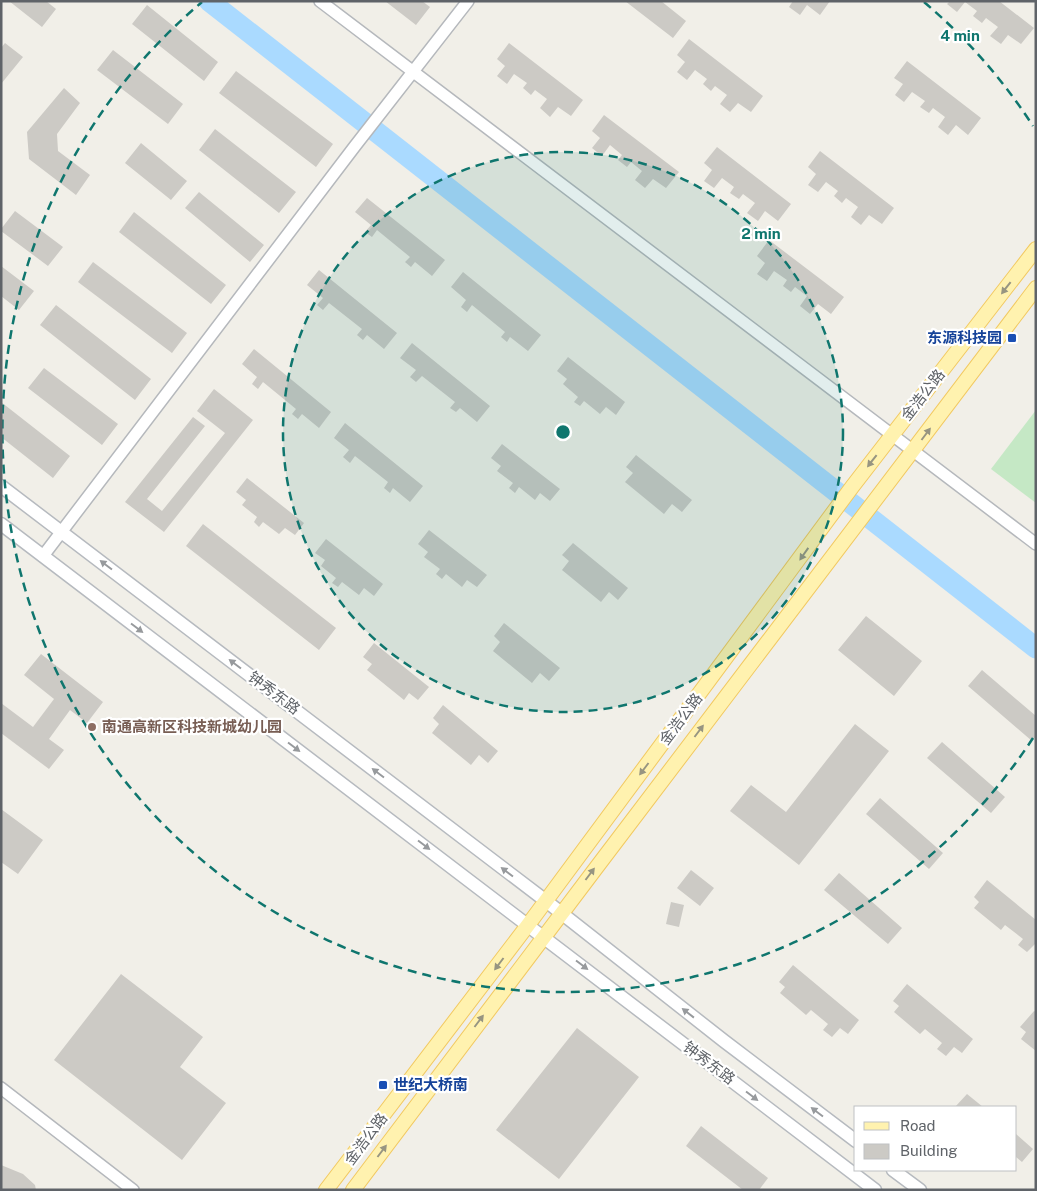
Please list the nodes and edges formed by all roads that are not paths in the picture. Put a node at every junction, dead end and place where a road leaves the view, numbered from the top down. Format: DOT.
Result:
graph roads {
  1 [pos="320,1"];
  2 [pos="468,1"];
  3 [pos="414,72"];
  4 [pos="1036,249"];
  5 [pos="1036,288"];
  6 [pos="892,436"];
  7 [pos="913,452"];
  8 [pos="1,486"];
  9 [pos="1,524"];
  10 [pos="62,531"];
  11 [pos="1036,544"];
  12 [pos="43,556"];
  13 [pos="546,901"];
  14 [pos="560,913"];
  15 [pos="528,925"];
  16 [pos="543,936"];
  17 [pos="1,1088"];
  18 [pos="854,1139"];
  19 [pos="894,1171"];
  20 [pos="133,1190"];
  21 [pos="326,1190"];
  22 [pos="353,1190"];
  23 [pos="875,1190"];
  24 [pos="920,1190"];
  1 -- 3 [label="street"];
  2 -- 3 [label="street"];
  3 -- 6 [label="street"];
  3 -- 10 [label="street"];
  4 -- 6 [label="main road, 金浩公路, one-way"];
  7 -- 5 [label="main road, one-way"];
  6 -- 7 [label="street"];
  6 -- 13 [label="main road, 金浩公路, one-way"];
  7 -- 11 [label="street"];
  14 -- 7 [label="main road, one-way"];
  8 -- 10 [label="main road, 钟秀东路"];
  9 -- 12 [label="main road, 钟秀东路"];
  10 -- 12 [label="street"];
  13 -- 10 [label="main road, 钟秀东路, one-way"];
  12 -- 15 [label="main road, 钟秀东路, one-way"];
  13 -- 14 [label="main road, 钟秀东路"];
  13 -- 15 [label="main road, 金浩公路"];
  14 -- 16 [label="main road"];
  18 -- 14 [label="main road, 钟秀东路, one-way"];
  15 -- 16 [label="main road, 钟秀东路"];
  15 -- 21 [label="main road, 金浩公路, one-way"];
  22 -- 16 [label="main road, one-way"];
  16 -- 23 [label="main road, 钟秀东路, one-way"];
  17 -- 20 [label="street"];
  19 -- 24 [label="main road"];
}
